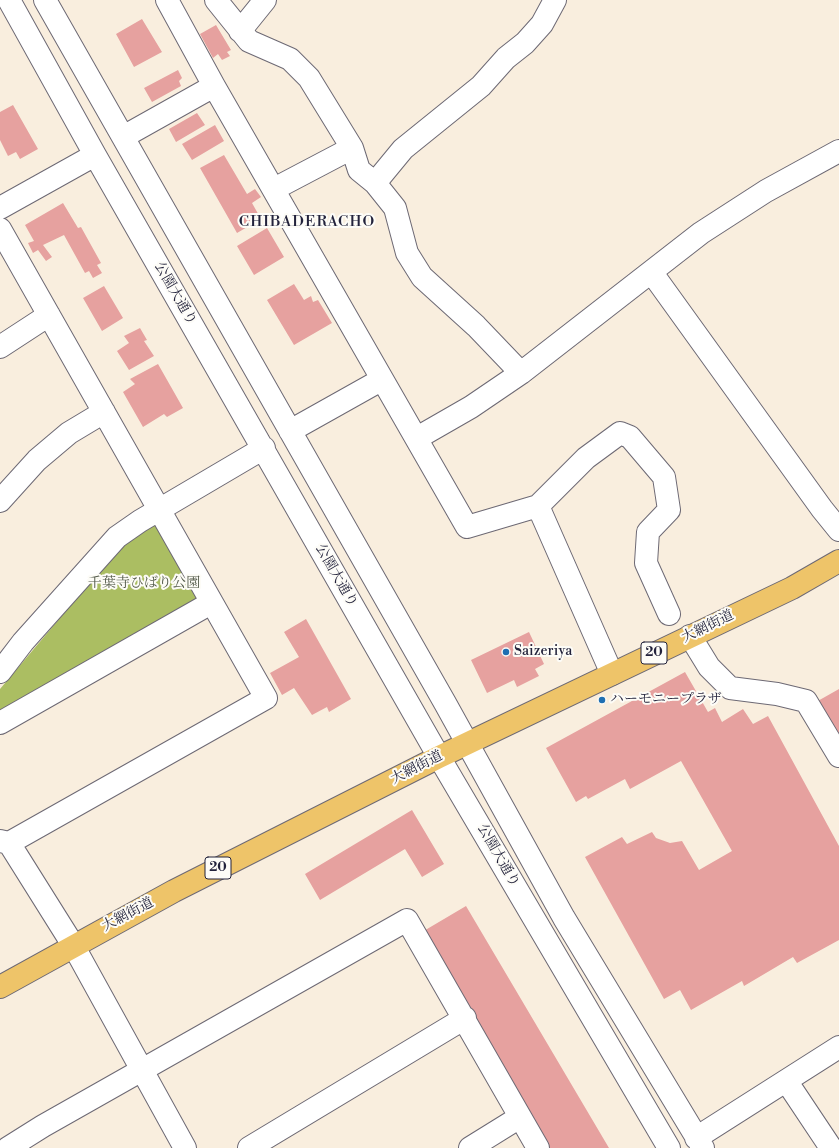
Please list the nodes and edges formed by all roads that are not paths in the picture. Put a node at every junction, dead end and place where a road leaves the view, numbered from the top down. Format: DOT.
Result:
graph roads {
  1 [pos="9,0"];
  2 [pos="45,0"];
  3 [pos="167,0"];
  4 [pos="216,0"];
  5 [pos="266,0"];
  6 [pos="555,0"];
  7 [pos="240,31"];
  8 [pos="214,86"];
  9 [pos="123,137"];
  10 [pos="352,148"];
  11 [pos="839,151"];
  12 [pos="95,155"];
  13 [pos="375,183"];
  14 [pos="274,189"];
  15 [pos="0,208"];
  16 [pos="0,229"];
  17 [pos="652,273"];
  18 [pos="49,315"];
  19 [pos="0,347"];
  20 [pos="521,373"];
  21 [pos="381,380"];
  22 [pos="104,412"];
  23 [pos="290,431"];
  24 [pos="417,438"];
  25 [pos="264,448"];
  26 [pos="0,501"];
  27 [pos="538,506"];
  28 [pos="159,510"];
  29 [pos="839,530"];
  30 [pos="839,561"];
  31 [pos="212,603"];
  32 [pos="669,614"];
  33 [pos="690,636"];
  34 [pos="0,672"];
  35 [pos="612,674"];
  36 [pos="0,722"];
  37 [pos="468,744"];
  38 [pos="839,756"];
  39 [pos="438,757"];
  40 [pos="4,842"];
  41 [pos="72,945"];
  42 [pos="0,987"];
  43 [pos="465,1018"];
  44 [pos="839,1047"];
  45 [pos="142,1071"];
  46 [pos="787,1082"];
  47 [pos="520,1117"];
  48 [pos="700,1143"];
  49 [pos="8,1148"];
  50 [pos="185,1148"];
  51 [pos="249,1148"];
  52 [pos="470,1148"];
  53 [pos="538,1148"];
  54 [pos="669,1148"];
  55 [pos="831,1148"];
  1 -- 12 [label="street, 公園大通り"];
  2 -- 9 [label="street, 公園大通り"];
  3 -- 8 [label="street"];
  4 -- 7 [label="street"];
  5 -- 7 [label="street"];
  6 -- 13 [label="street"];
  7 -- 10 [label="street"];
  8 -- 9 [label="street"];
  8 -- 14 [label="street"];
  9 -- 23 [label="street, 公園大通り"];
  10 -- 13 [label="street"];
  10 -- 14 [label="street"];
  11 -- 17 [label="street"];
  12 -- 15 [label="street"];
  12 -- 25 [label="street, 公園大通り"];
  13 -- 20 [label="street"];
  14 -- 21 [label="street"];
  16 -- 18 [label="street"];
  17 -- 20 [label="street"];
  17 -- 29 [label="street"];
  18 -- 19 [label="street"];
  18 -- 22 [label="street"];
  20 -- 24 [label="street"];
  21 -- 23 [label="street"];
  21 -- 24 [label="street"];
  22 -- 26 [label="street"];
  22 -- 28 [label="street"];
  23 -- 37 [label="street, 公園大通り"];
  24 -- 27 [label="street"];
  25 -- 28 [label="street"];
  25 -- 39 [label="street, 公園大通り"];
  27 -- 32 [label="street"];
  27 -- 35 [label="street"];
  28 -- 31 [label="street"];
  28 -- 34 [label="street"];
  30 -- 33 [label="main road, 大網街道 / 20"];
  31 -- 36 [label="street"];
  31 -- 40 [label="street"];
  33 -- 35 [label="main road, 大網街道 / 20"];
  33 -- 38 [label="street"];
  35 -- 37 [label="main road, 大網街道 / 20"];
  37 -- 39 [label="main road, 大網街道 / 20"];
  37 -- 48 [label="street, 公園大通り"];
  39 -- 41 [label="main road, 大網街道 / 20"];
  39 -- 54 [label="street, 公園大通り"];
  40 -- 41 [label="street"];
  41 -- 42 [label="main road, 大網街道 / 20"];
  41 -- 45 [label="street"];
  43 -- 45 [label="street"];
  43 -- 47 [label="street"];
  43 -- 51 [label="street"];
  44 -- 46 [label="street"];
  45 -- 49 [label="street"];
  45 -- 50 [label="street"];
  46 -- 48 [label="street"];
  46 -- 55 [label="street"];
  47 -- 52 [label="street"];
  47 -- 53 [label="street"];
}
